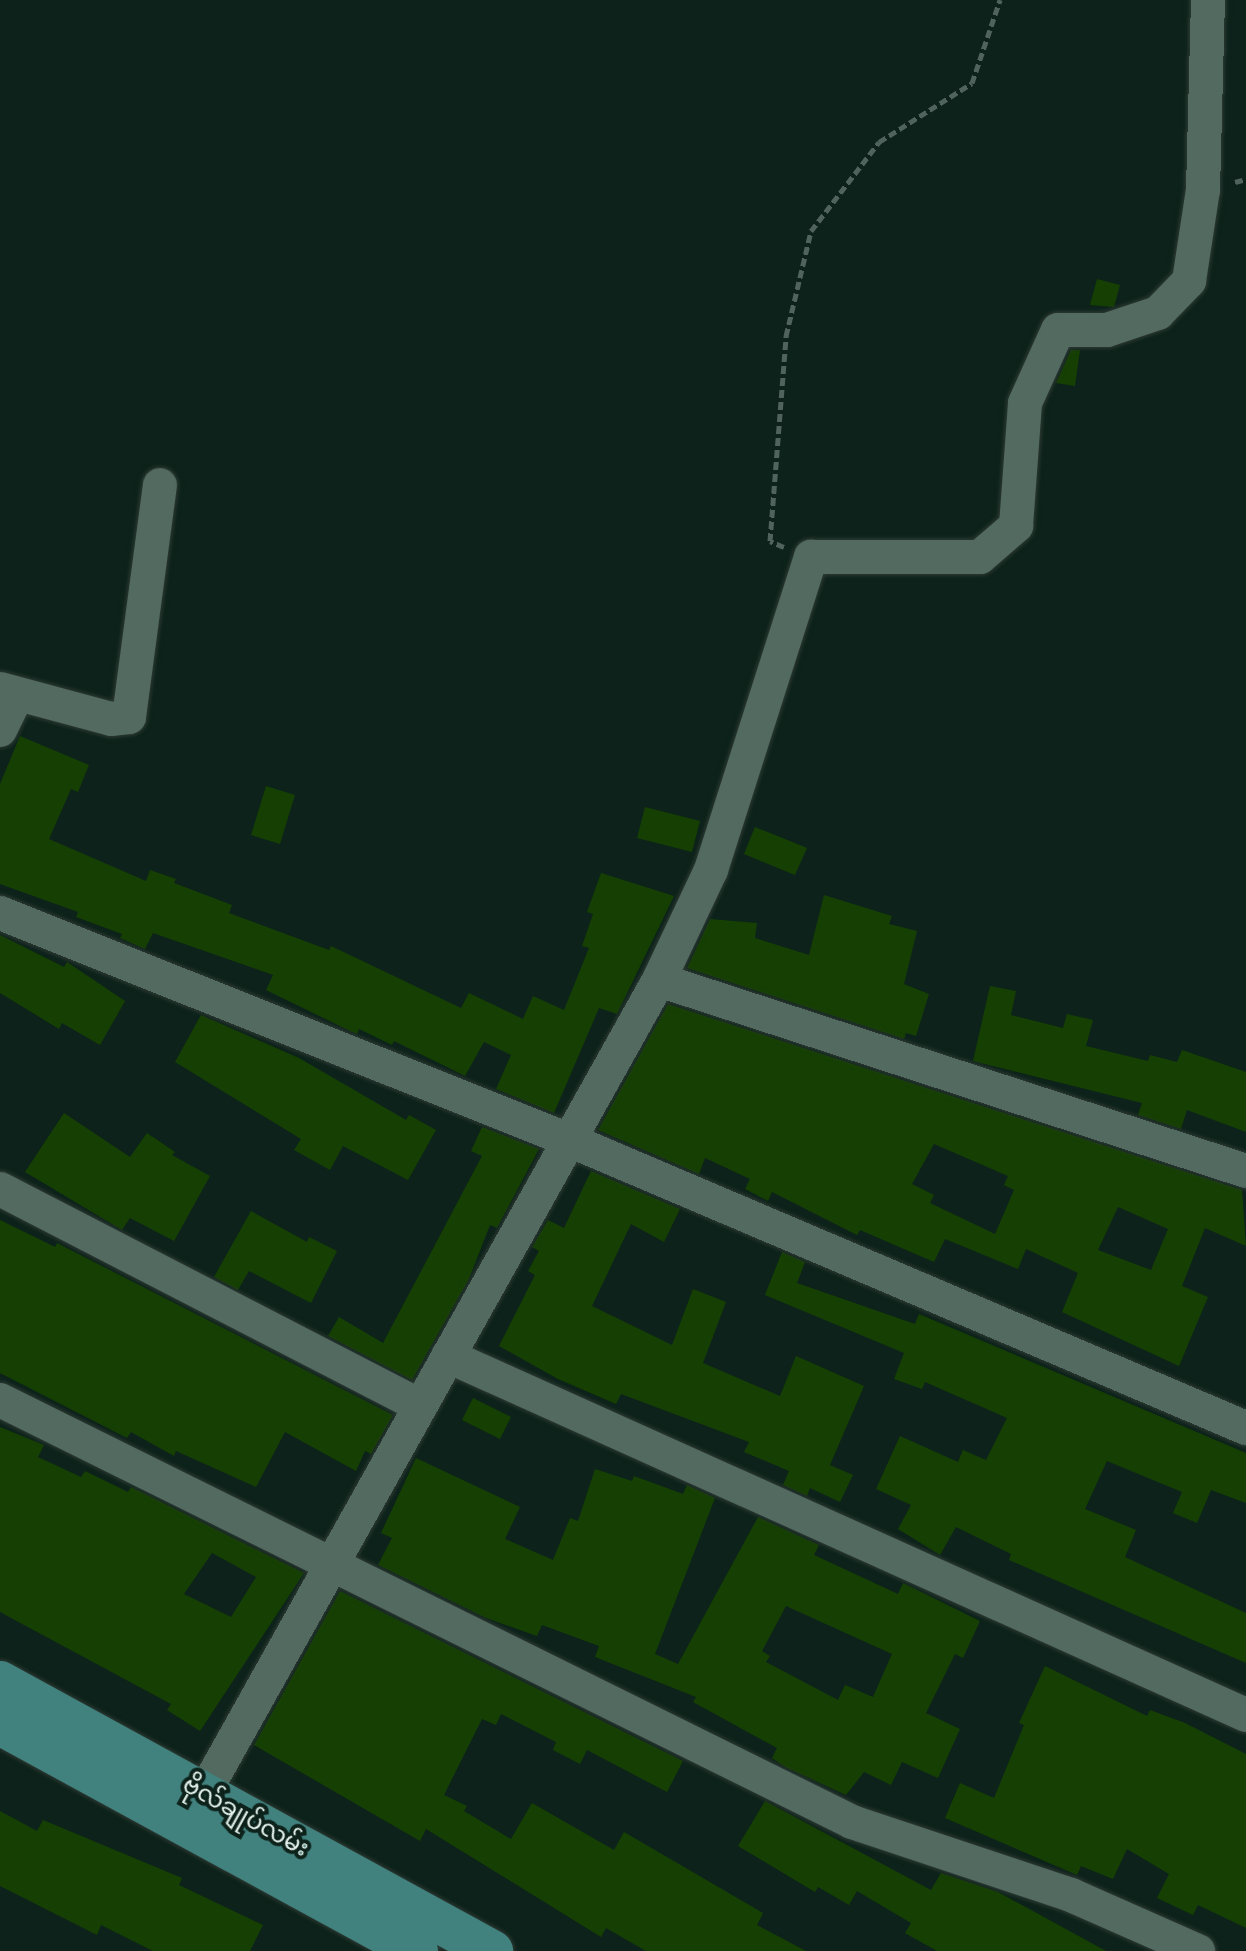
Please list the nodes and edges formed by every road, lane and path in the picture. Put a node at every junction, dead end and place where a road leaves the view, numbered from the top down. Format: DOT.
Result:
graph roads {
  1 [pos="1000,0"];
  2 [pos="1208,0"];
  3 [pos="160,485"];
  4 [pos="811,557"];
  5 [pos="8,693"];
  6 [pos="0,730"];
  7 [pos="0,913"];
  8 [pos="659,980"];
  9 [pos="569,1140"];
  10 [pos="1246,1171"];
  11 [pos="0,1189"];
  12 [pos="448,1356"];
  13 [pos="0,1400"];
  14 [pos="420,1406"];
  15 [pos="1246,1428"];
  16 [pos="332,1561"];
  17 [pos="0,1682"];
  18 [pos="1246,1715"];
  19 [pos="0,1724"];
  20 [pos="204,1793"];
  21 [pos="417,1951"];
  22 [pos="492,1951"];
  23 [pos="1198,1951"];
  1 -- 4 [label="path"];
  2 -- 4 [label="street"];
  3 -- 5 [label="street"];
  4 -- 8 [label="street"];
  5 -- 6 [label="street"];
  7 -- 9 [label="street"];
  8 -- 9 [label="street"];
  8 -- 10 [label="street"];
  9 -- 12 [label="street"];
  9 -- 15 [label="street"];
  11 -- 14 [label="street"];
  12 -- 14 [label="street"];
  12 -- 18 [label="street"];
  13 -- 16 [label="street"];
  14 -- 16 [label="street"];
  16 -- 20 [label="street"];
  16 -- 23 [label="street"];
  17 -- 20 [label="main road, ဗိုလ်ချုပ်လမ်း"];
  19 -- 21 [label="main road, ဗိုလ်ချုပ်လမ်း"];
  20 -- 22 [label="main road, ဗိုလ်ချုပ်လမ်း"];
}
